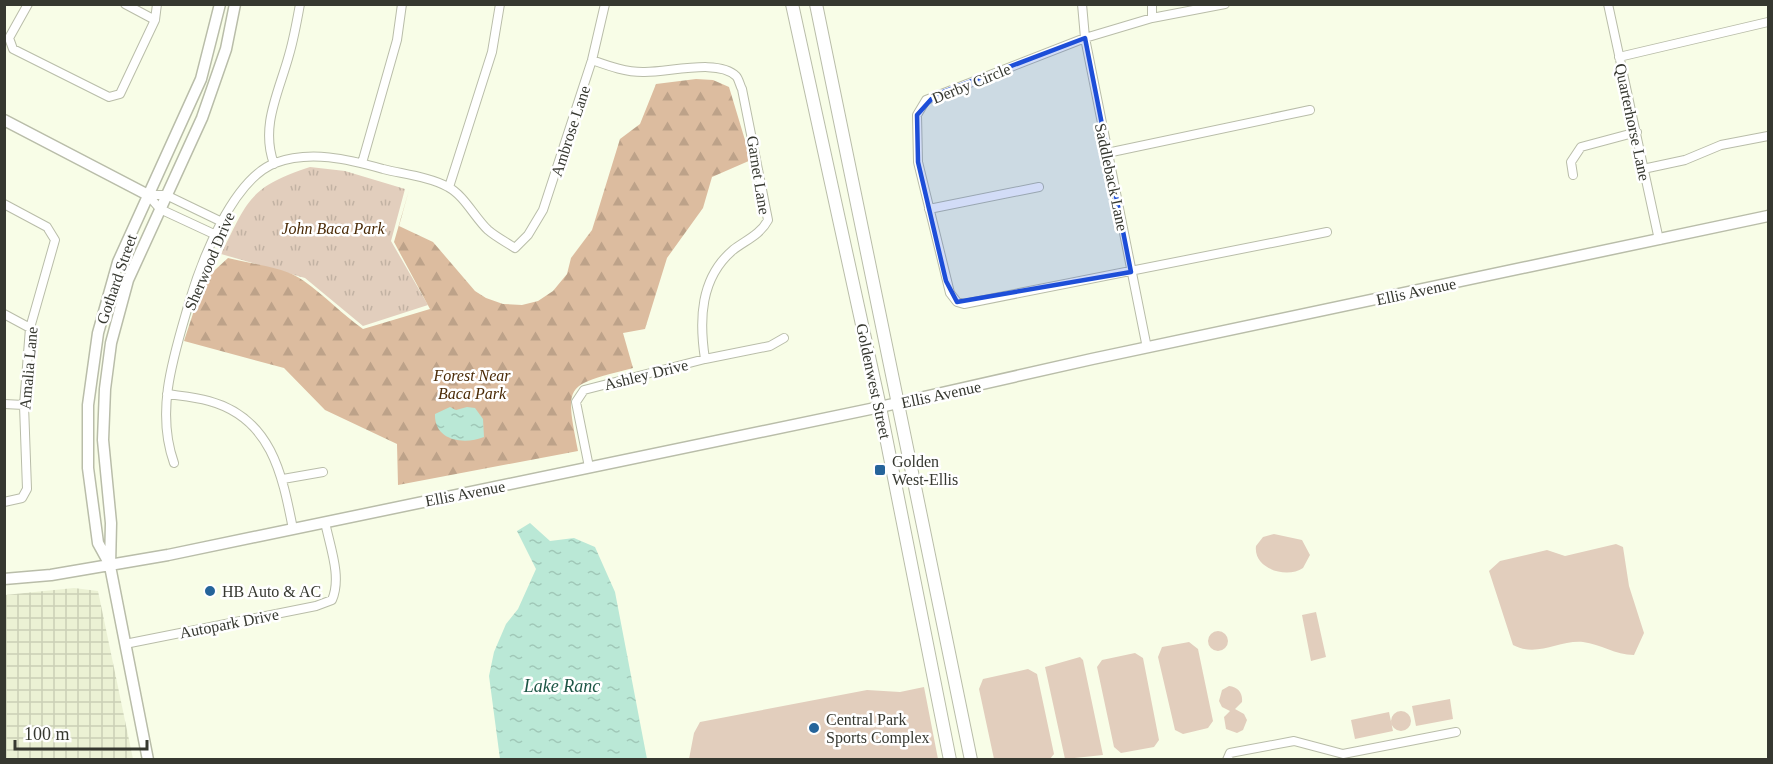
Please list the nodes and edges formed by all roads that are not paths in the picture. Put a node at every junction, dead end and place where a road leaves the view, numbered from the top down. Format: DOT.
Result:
graph roads {
  1 [pos="28,4"];
  2 [pos="125,4"];
  3 [pos="157,4"];
  4 [pos="220,4"];
  5 [pos="235,4"];
  6 [pos="300,4"];
  7 [pos="402,4"];
  8 [pos="500,4"];
  9 [pos="605,4"];
  10 [pos="792,4"];
  11 [pos="816,4"];
  12 [pos="1083,4"];
  13 [pos="1152,4"];
  14 [pos="1225,4"];
  15 [pos="1608,4"];
  16 [pos="1152,18"];
  17 [pos="155,20"];
  18 [pos="1768,22"];
  19 [pos="1085,38"];
  20 [pos="1619,57"];
  21 [pos="592,60"];
  22 [pos="1310,110"];
  23 [pos="4,120"];
  24 [pos="1636,132"];
  25 [pos="1768,136"];
  26 [pos="1107,153"];
  27 [pos="362,163"];
  28 [pos="274,164"];
  29 [pos="1643,169"];
  30 [pos="1573,175"];
  31 [pos="449,187"];
  32 [pos="1039,187"];
  33 [pos="148,195"];
  34 [pos="166,195"];
  35 [pos="4,204"];
  36 [pos="160,209"];
  37 [pos="929,209"];
  38 [pos="1768,216"];
  39 [pos="222,222"];
  40 [pos="1327,232"];
  41 [pos="216,235"];
  42 [pos="1659,240"];
  43 [pos="1131,272"];
  44 [pos="4,314"];
  45 [pos="30,328"];
  46 [pos="784,338"];
  47 [pos="1147,348"];
  48 [pos="705,359"];
  49 [pos="167,394"];
  50 [pos="897,403"];
  51 [pos="4,404"];
  52 [pos="24,405"];
  53 [pos="880,407"];
  54 [pos="174,463"];
  55 [pos="589,466"];
  56 [pos="323,472"];
  57 [pos="283,479"];
  58 [pos="4,502"];
  59 [pos="325,522"];
  60 [pos="293,529"];
  61 [pos="110,566"];
  62 [pos="4,579"];
  63 [pos="125,644"];
  64 [pos="1456,732"];
  65 [pos="148,759"];
  66 [pos="950,759"];
  67 [pos="971,759"];
  68 [pos="1227,759"];
  1 -- 17 [label="street"];
  2 -- 17 [label="street"];
  3 -- 17 [label="street"];
  4 -- 33 [label="street, Gothard Street"];
  5 -- 34 [label="street, Gothard Street"];
  6 -- 28 [label="street"];
  7 -- 27 [label="street"];
  8 -- 31 [label="street"];
  9 -- 21 [label="street, Ambrose Lane"];
  10 -- 53 [label="main road, Goldenwest Street"];
  11 -- 50 [label="main road, Goldenwest Street"];
  12 -- 19 [label="street, Saddleback Lane"];
  13 -- 16 [label="street"];
  14 -- 16 [label="street, Derby Circle"];
  15 -- 20 [label="street, Quarterhorse Lane"];
  16 -- 19 [label="street, Derby Circle"];
  18 -- 20 [label="street"];
  19 -- 26 [label="street, Saddleback Lane"];
  19 -- 37 [label="street, Derby Circle"];
  20 -- 24 [label="street, Quarterhorse Lane"];
  21 -- 31 [label="street, Ambrose Lane"];
  21 -- 48 [label="street, Garnet Lane"];
  22 -- 26 [label="street"];
  23 -- 33 [label="street"];
  24 -- 29 [label="street, Quarterhorse Lane"];
  24 -- 30 [label="street"];
  25 -- 29 [label="street"];
  26 -- 43 [label="street, Saddleback Lane"];
  27 -- 28 [label="street, Sherwood Drive"];
  27 -- 31 [label="street, Sherwood Drive"];
  28 -- 39 [label="street, Sherwood Drive"];
  29 -- 42 [label="street, Quarterhorse Lane"];
  32 -- 37 [label="street"];
  33 -- 34 [label="street"];
  33 -- 36 [label="street"];
  33 -- 61 [label="street, Gothard Street"];
  34 -- 36 [label="street, Gothard Street"];
  34 -- 39 [label="street"];
  35 -- 45 [label="street, Amalia Lane"];
  36 -- 41 [label="street"];
  36 -- 61 [label="street, Gothard Street"];
  37 -- 43 [label="street, Derby Circle"];
  38 -- 42 [label="street, Ellis Avenue"];
  39 -- 41 [label="street, Sherwood Drive"];
  40 -- 43 [label="street"];
  41 -- 49 [label="street, Sherwood Drive"];
  42 -- 47 [label="street, Ellis Avenue"];
  43 -- 47 [label="street, Saddleback Lane"];
  44 -- 45 [label="street"];
  45 -- 52 [label="street, Amalia Lane"];
  46 -- 48 [label="street, Ashley Drive"];
  47 -- 50 [label="street, Ellis Avenue"];
  48 -- 55 [label="street, Ashley Drive"];
  49 -- 54 [label="street, Sherwood Drive"];
  49 -- 57 [label="street"];
  50 -- 53 [label="street, Ellis Avenue"];
  50 -- 67 [label="main road, Goldenwest Street"];
  51 -- 52 [label="street"];
  52 -- 58 [label="street, Amalia Lane"];
  53 -- 55 [label="street, Ellis Avenue"];
  53 -- 66 [label="main road, Goldenwest Street"];
  55 -- 59 [label="street, Ellis Avenue"];
  56 -- 57 [label="street"];
  57 -- 60 [label="street"];
  59 -- 60 [label="street, Ellis Avenue"];
  59 -- 63 [label="street, Autopark Drive"];
  60 -- 61 [label="street, Ellis Avenue"];
  61 -- 62 [label="street, Ellis Avenue"];
  61 -- 63 [label="street, Gothard Street"];
  63 -- 65 [label="street, Gothard Street"];
  64 -- 68 [label="street"];
}
